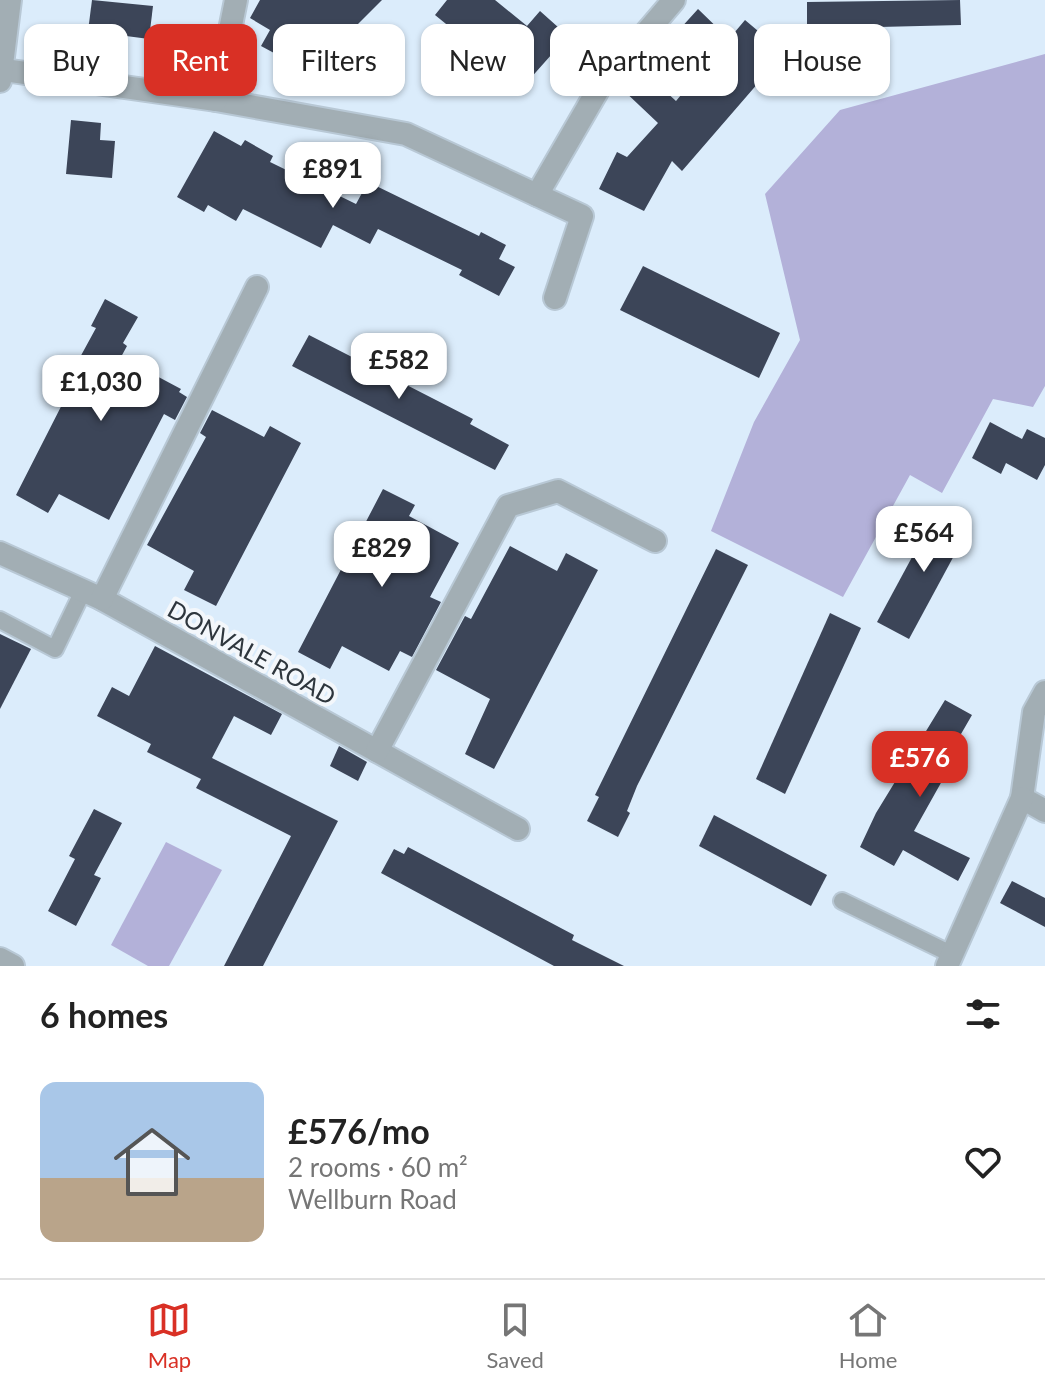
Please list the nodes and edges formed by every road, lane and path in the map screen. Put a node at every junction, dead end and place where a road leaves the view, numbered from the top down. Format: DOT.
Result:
graph roads {
  1 [pos="10,0"];
  2 [pos="236,0"];
  3 [pos="674,0"];
  4 [pos="2,75"];
  5 [pos="216,100"];
  6 [pos="537,195"];
  7 [pos="257,287"];
  8 [pos="555,298"];
  9 [pos="655,541"];
  10 [pos="0,553"];
  11 [pos="93,595"];
  12 [pos="0,620"];
  13 [pos="1045,692"];
  14 [pos="377,751"];
  15 [pos="1022,798"];
  16 [pos="1045,811"];
  17 [pos="518,829"];
  18 [pos="842,901"];
  19 [pos="0,959"];
  20 [pos="950,961"];
  21 [pos="13,966"];
  1 -- 4 [label="street"];
  2 -- 5 [label="street"];
  3 -- 6 [label="street"];
  4 -- 5 [label="street"];
  5 -- 6 [label="street"];
  6 -- 8 [label="street"];
  7 -- 11 [label="street"];
  9 -- 14 [label="street"];
  10 -- 11 [label="street, DONVALE ROAD"];
  11 -- 12 [label="lane"];
  11 -- 14 [label="street, DONVALE ROAD"];
  13 -- 15 [label="street"];
  14 -- 17 [label="street, DONVALE ROAD"];
  15 -- 16 [label="street"];
  15 -- 20 [label="street"];
  18 -- 20 [label="lane"];
  19 -- 21 [label="street"];
}
